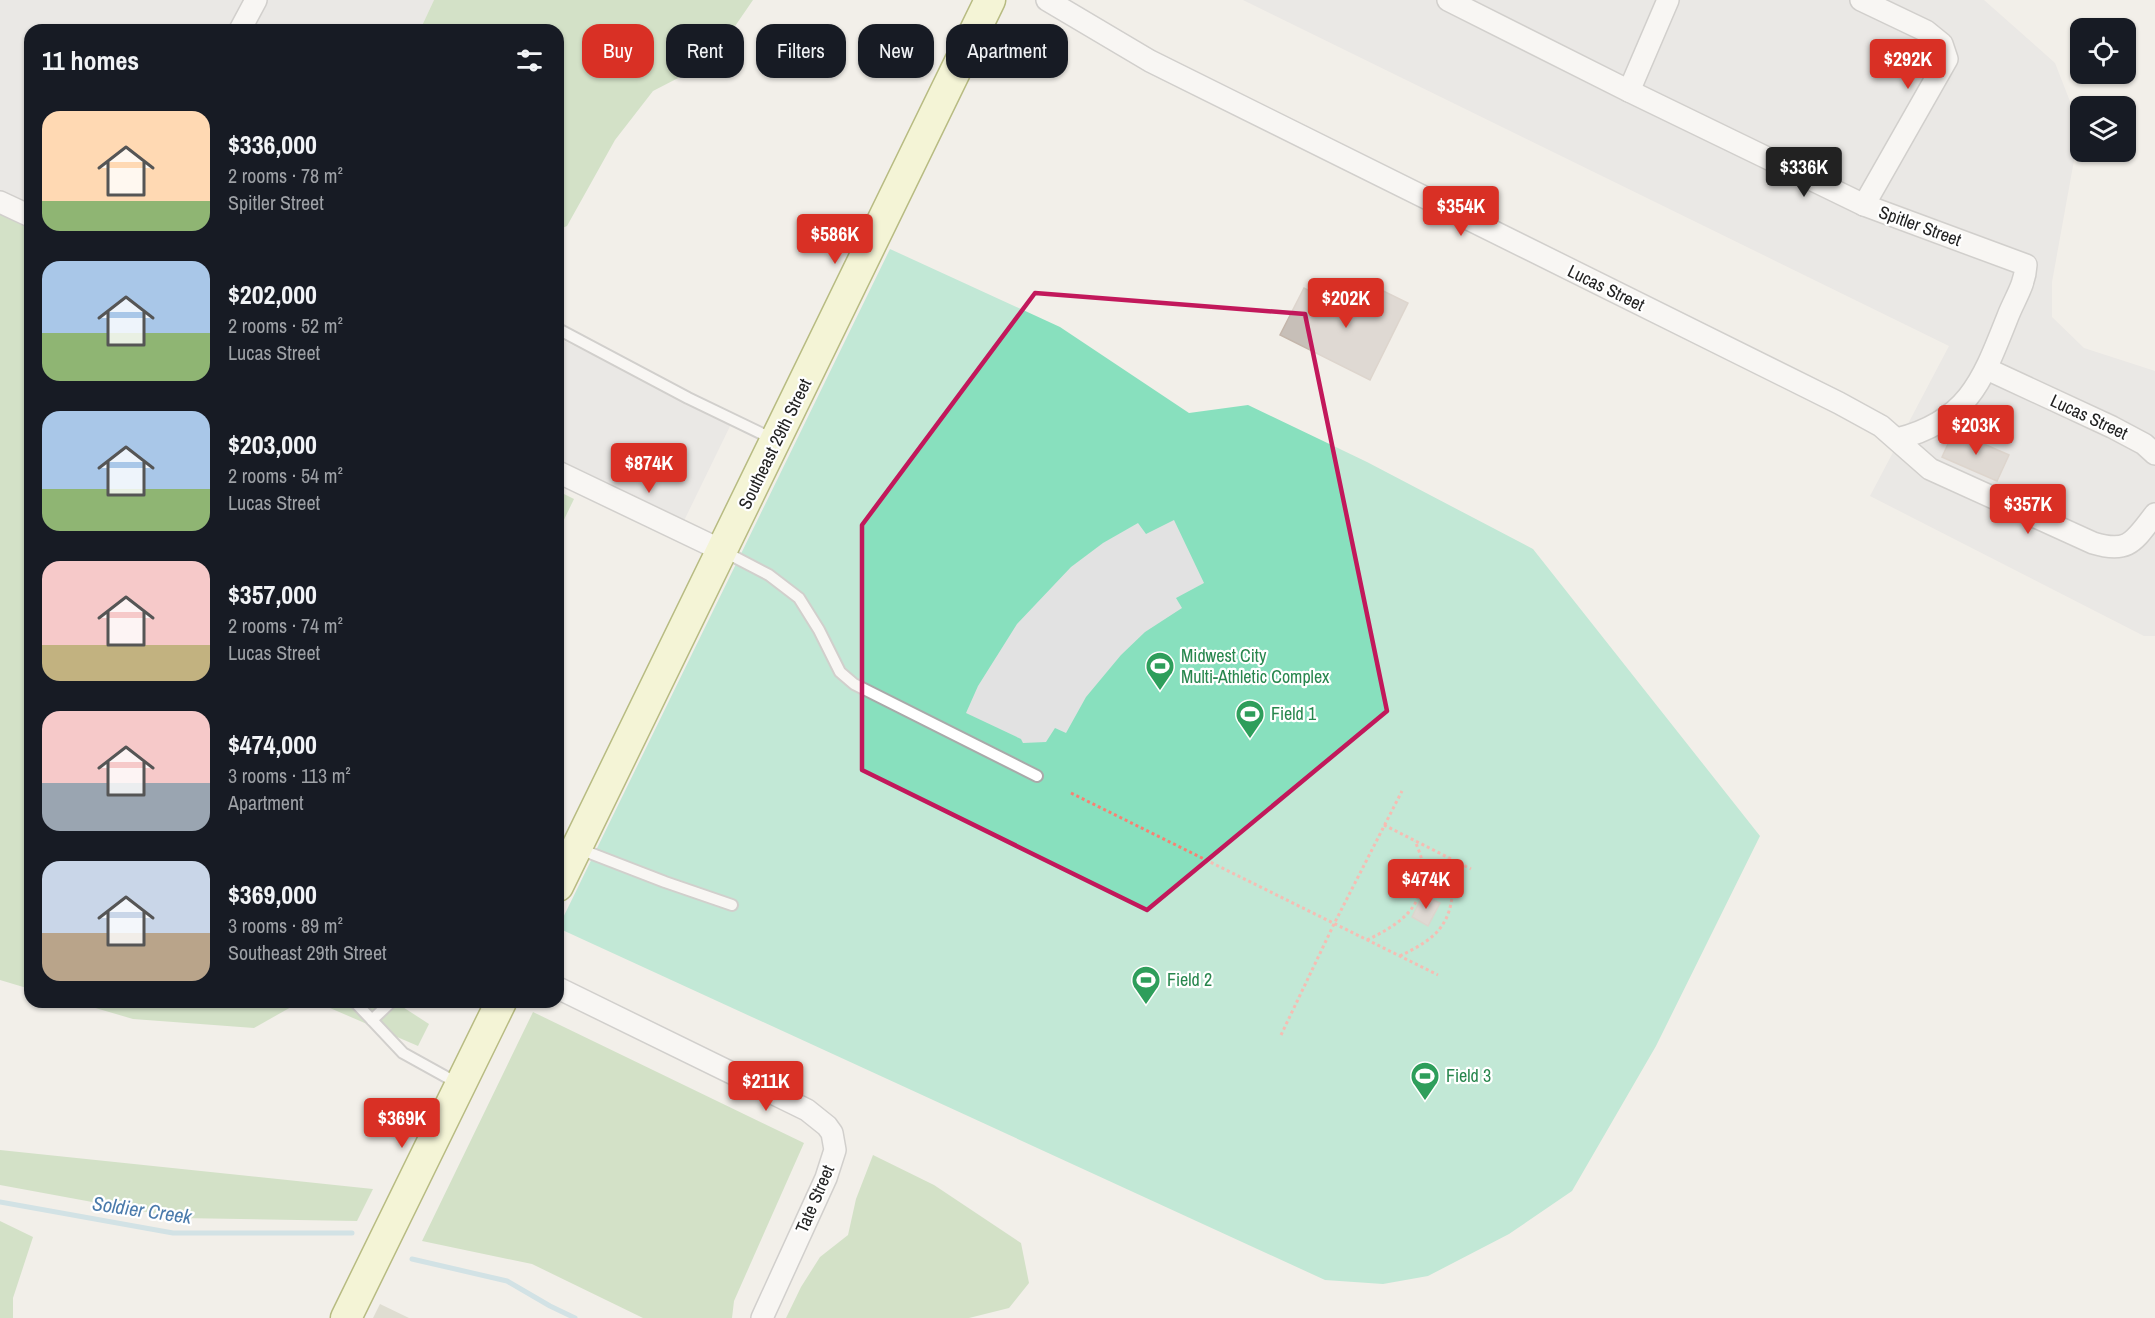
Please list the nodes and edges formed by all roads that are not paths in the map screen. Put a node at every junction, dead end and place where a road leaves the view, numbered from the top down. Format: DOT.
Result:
graph roads {
  1 [pos="256,0"];
  2 [pos="990,0"];
  3 [pos="1047,0"];
  4 [pos="1448,0"];
  5 [pos="1668,0"];
  6 [pos="1861,0"];
  7 [pos="243,24"];
  8 [pos="1629,91"];
  9 [pos="0,202"];
  10 [pos="1864,205"];
  11 [pos="24,213"];
  12 [pos="564,332"];
  13 [pos="1987,369"];
  14 [pos="1898,439"];
  15 [pos="776,441"];
  16 [pos="2155,454"];
  17 [pos="564,475"];
  18 [pos="2155,514"];
  19 [pos="723,551"];
  20 [pos="1037,776"];
  21 [pos="577,848"];
  22 [pos="564,874"];
  23 [pos="732,905"];
  24 [pos="564,991"];
  25 [pos="361,1008"];
  26 [pos="385,1008"];
  27 [pos="498,1008"];
  28 [pos="372,1020"];
  29 [pos="460,1085"];
  30 [pos="346,1318"];
  31 [pos="762,1318"];
  1 -- 7 [label="street"];
  2 -- 15 [label="main road, Southeast 29th Street"];
  3 -- 14 [label="street, Lucas Street"];
  4 -- 8 [label="street, Spitler Street"];
  5 -- 8 [label="street"];
  6 -- 10 [label="street"];
  8 -- 10 [label="street, Spitler Street"];
  9 -- 11 [label="street"];
  10 -- 13 [label="street, Spitler Street"];
  12 -- 15 [label="lane"];
  13 -- 14 [label="street, Spitler Street"];
  13 -- 16 [label="street, Lucas Street"];
  14 -- 18 [label="street, Lucas Street"];
  15 -- 19 [label="main road, Southeast 29th Street"];
  17 -- 19 [label="street"];
  19 -- 20 [label="lane"];
  19 -- 21 [label="main road, Southeast 29th Street"];
  21 -- 22 [label="main road, Southeast 29th Street"];
  21 -- 23 [label="lane"];
  24 -- 31 [label="street, Tate Street"];
  25 -- 28 [label="lane"];
  26 -- 28 [label="lane"];
  27 -- 29 [label="main road"];
  28 -- 29 [label="lane"];
  29 -- 30 [label="main road"];
}
